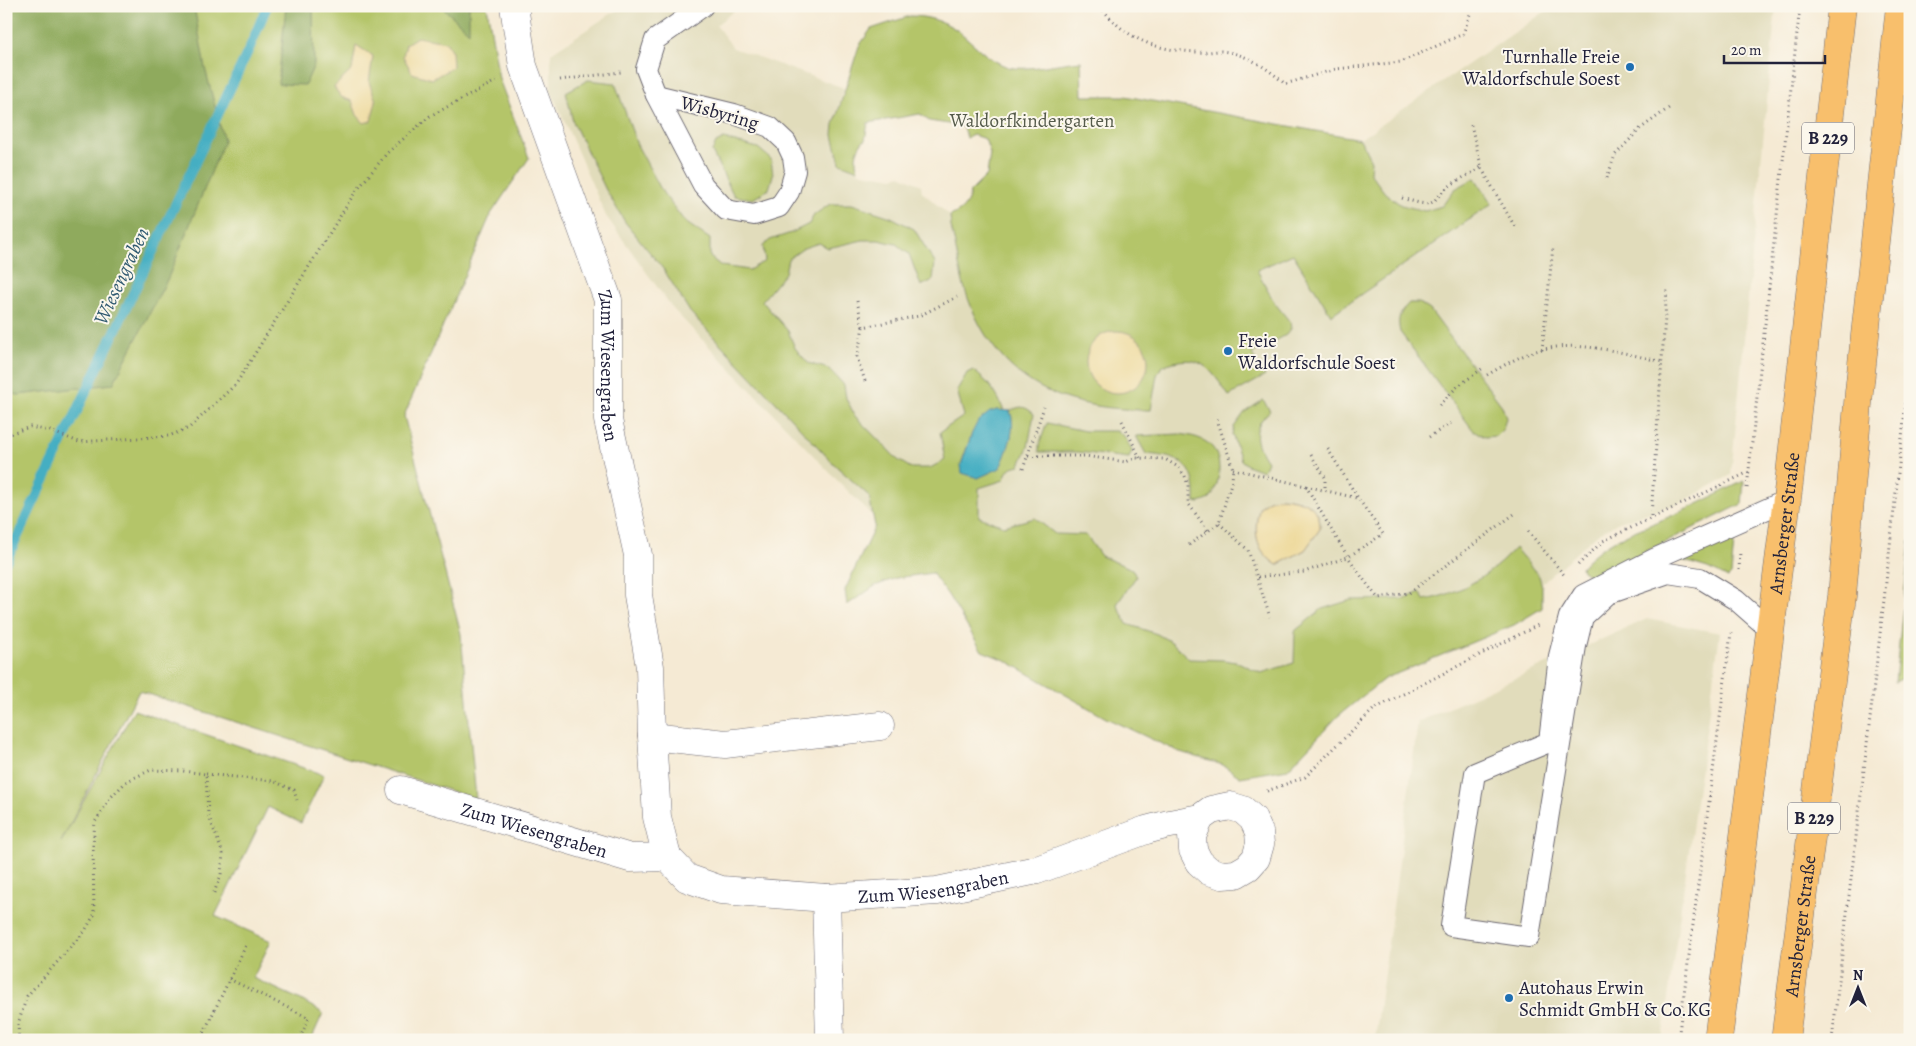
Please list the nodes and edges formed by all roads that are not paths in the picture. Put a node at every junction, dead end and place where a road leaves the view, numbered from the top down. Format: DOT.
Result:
graph roads {
  1 [pos="514,6"];
  2 [pos="703,6"];
  3 [pos="1842,6"];
  4 [pos="1900,6"];
  5 [pos="656,95"];
  6 [pos="1786,500"];
  7 [pos="1769,629"];
  8 [pos="880,726"];
  9 [pos="652,736"];
  10 [pos="401,790"];
  11 [pos="1200,818"];
  12 [pos="667,857"];
  13 [pos="826,898"];
  14 [pos="830,1040"];
  15 [pos="1718,1040"];
  16 [pos="1785,1040"];
  1 -- 9 [label="street, Zum Wiesengraben"];
  2 -- 5 [label="lane, Wisbyring"];
  3 -- 6 [label="main road, Arnsberger Straße / B 229"];
  4 -- 16 [label="main road, Arnsberger Straße / B 229"];
  5 -- 5 [label="lane, Wisbyring"];
  6 -- 7 [label="main road, Arnsberger Straße / B 229"];
  6 -- 7 [label="lane"];
  7 -- 15 [label="main road, Arnsberger Straße / B 229"];
  8 -- 9 [label="street"];
  9 -- 12 [label="street, Zum Wiesengraben"];
  10 -- 12 [label="street, Zum Wiesengraben"];
  11 -- 11 [label="street, Zum Wiesengraben"];
  11 -- 13 [label="street, Zum Wiesengraben"];
  12 -- 13 [label="street, Zum Wiesengraben"];
  13 -- 14 [label="street"];
}
